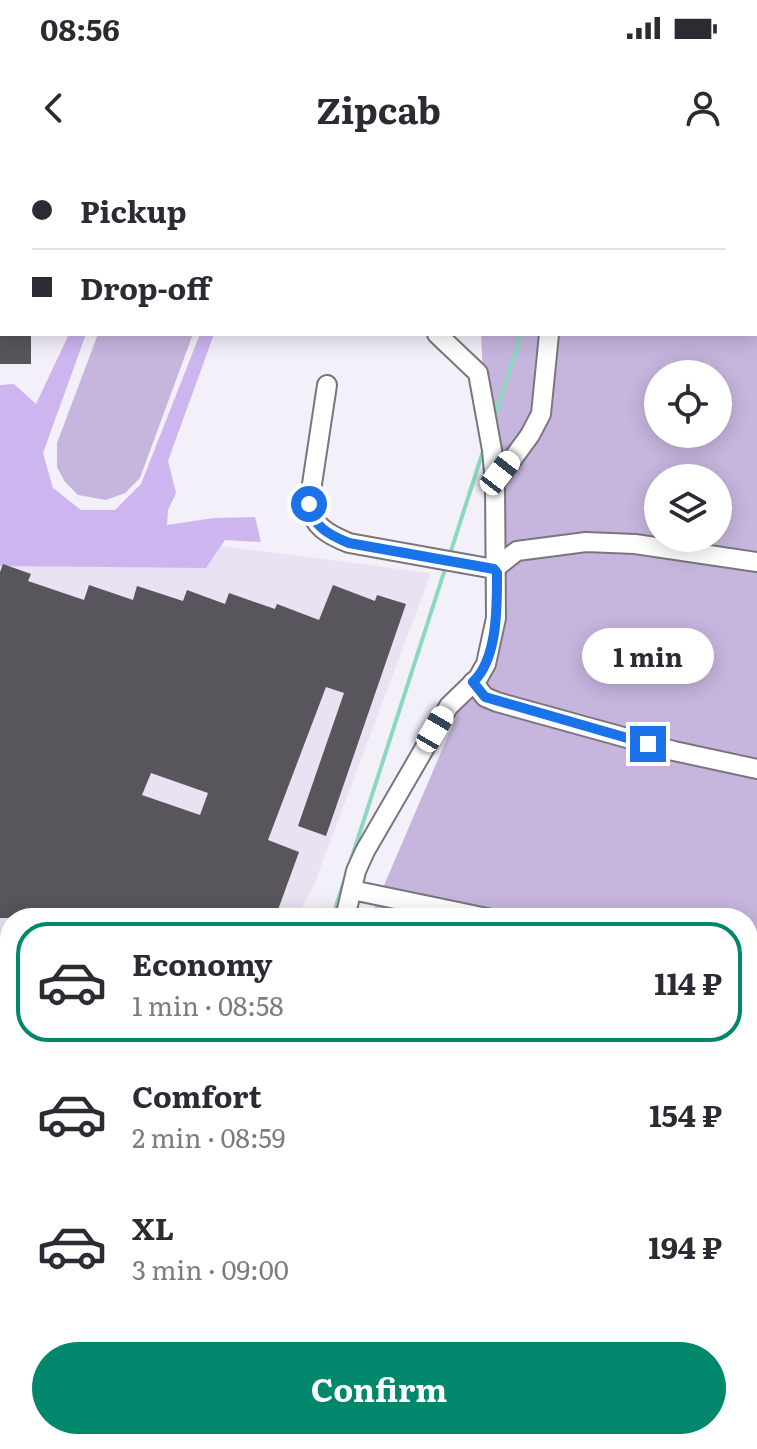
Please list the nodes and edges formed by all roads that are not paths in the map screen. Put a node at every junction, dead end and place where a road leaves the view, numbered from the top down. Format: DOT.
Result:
graph roads {
  1 [pos="439,336"];
  2 [pos="549,336"];
  3 [pos="327,385"];
  4 [pos="495,483"];
  5 [pos="757,562"];
  6 [pos="494,569"];
  7 [pos="473,682"];
  8 [pos="757,769"];
  9 [pos="352,890"];
  10 [pos="348,908"];
  11 [pos="439,908"];
  1 -- 4 [label="street"];
  2 -- 4 [label="street"];
  3 -- 6 [label="street"];
  4 -- 6 [label="street"];
  5 -- 6 [label="street"];
  6 -- 7 [label="street"];
  7 -- 8 [label="street"];
  7 -- 9 [label="street"];
  9 -- 10 [label="street"];
  9 -- 11 [label="street"];
}
